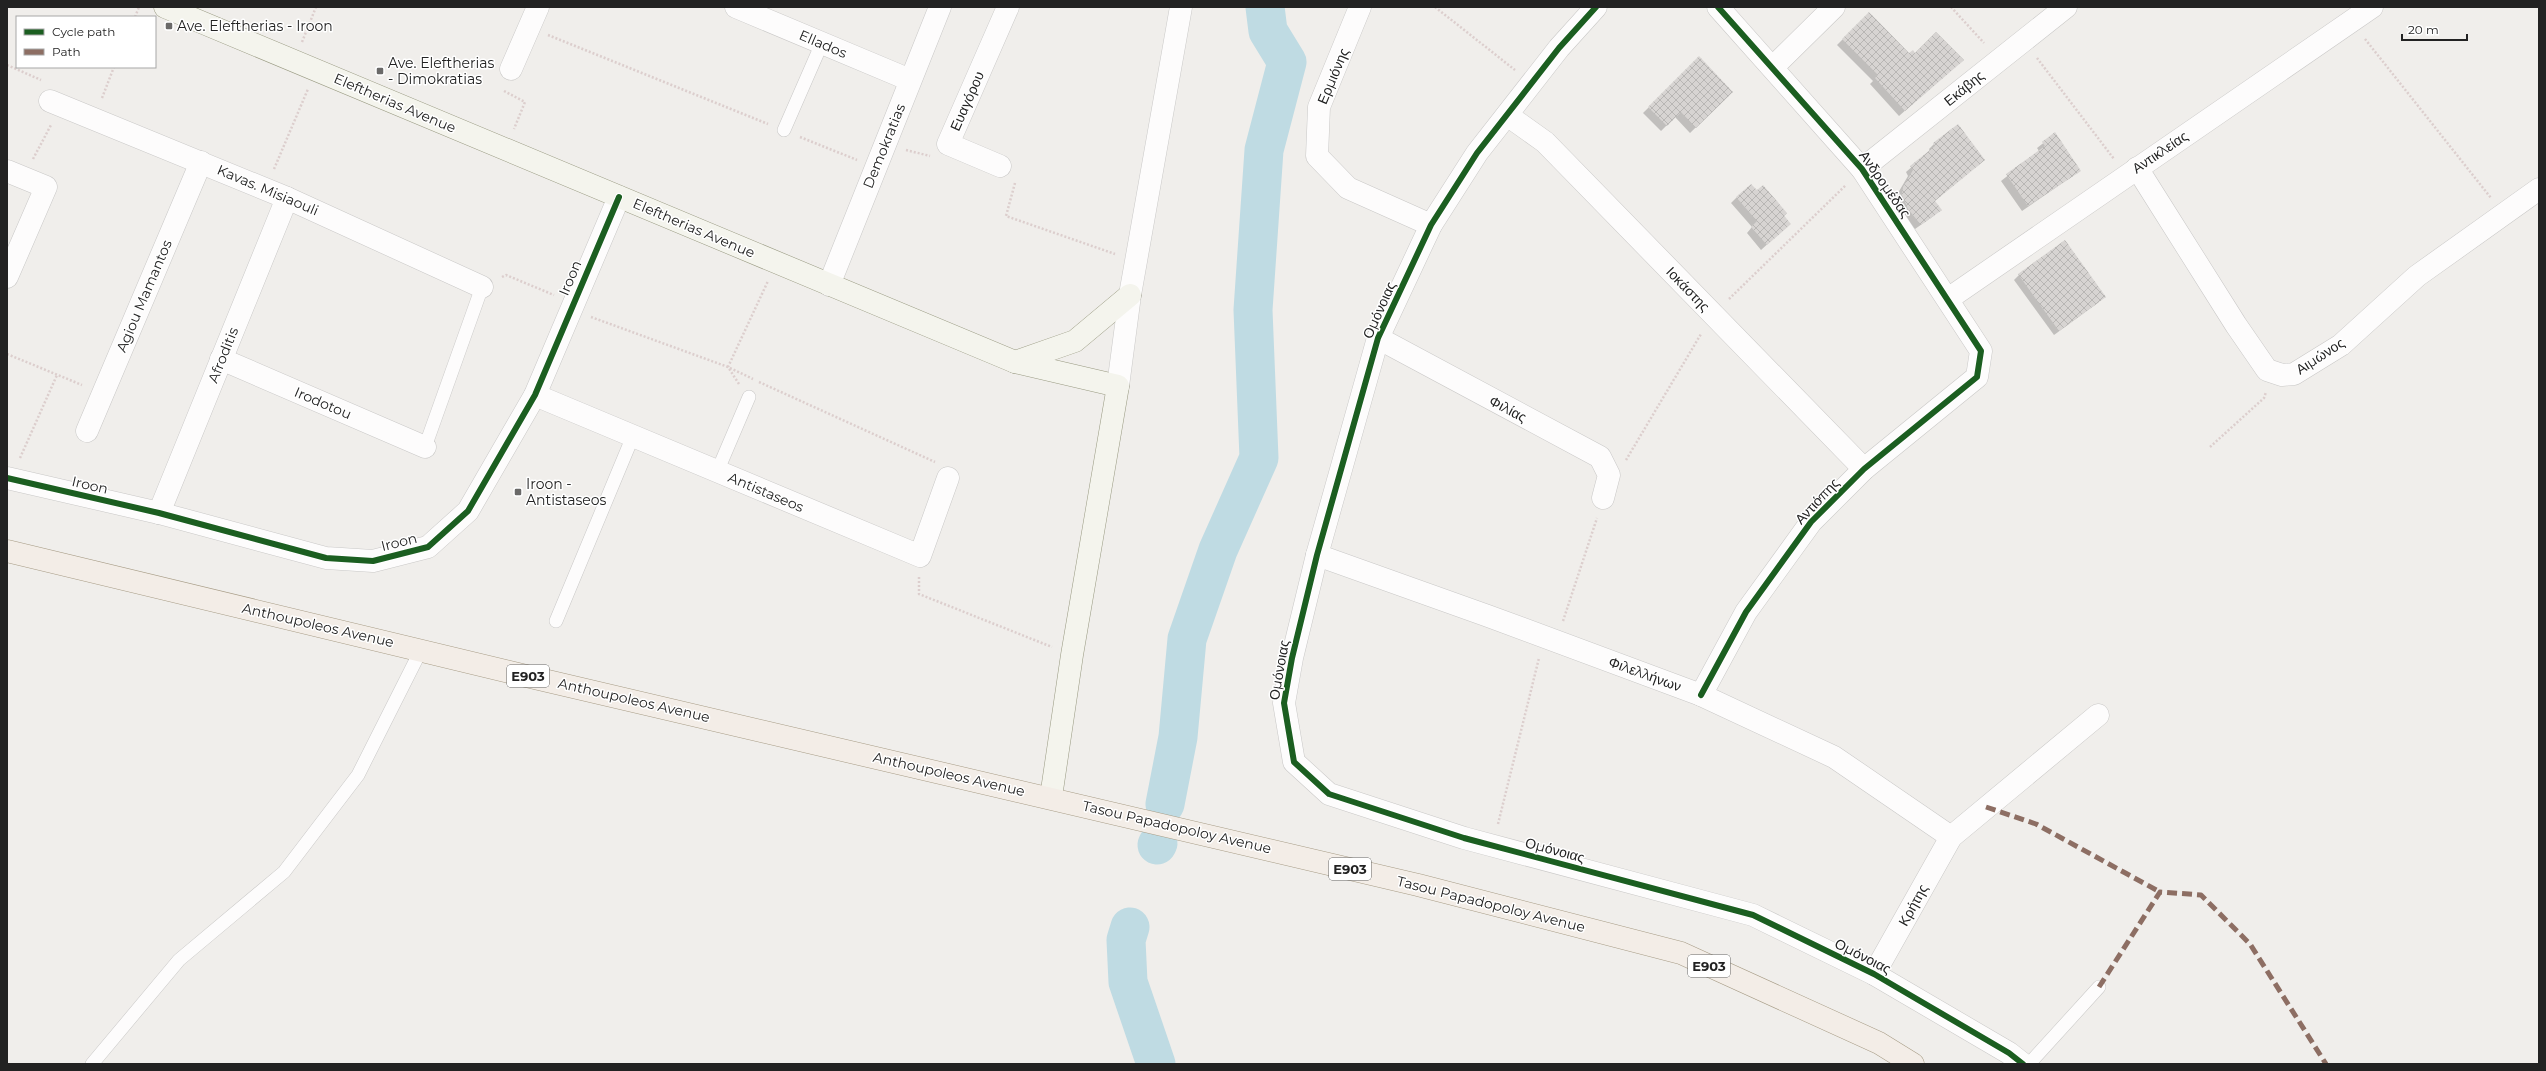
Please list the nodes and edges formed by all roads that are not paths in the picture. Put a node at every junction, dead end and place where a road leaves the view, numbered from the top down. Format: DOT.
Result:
graph roads {
  1 [pos="165,7"];
  2 [pos="538,7"];
  3 [pos="736,7"];
  4 [pos="940,7"];
  5 [pos="1008,7"];
  6 [pos="1181,7"];
  7 [pos="1360,7"];
  8 [pos="1596,7"];
  9 [pos="1718,7"];
  10 [pos="1834,7"];
  11 [pos="2066,7"];
  12 [pos="2372,7"];
  13 [pos="822,43"];
  14 [pos="1772,67"];
  15 [pos="511,68"];
  16 [pos="910,80"];
  17 [pos="56,103"];
  18 [pos="1507,114"];
  19 [pos="784,130"];
  20 [pos="201,162"];
  21 [pos="1000,166"];
  22 [pos="1862,169"];
  23 [pos="2132,172"];
  24 [pos="15,174"];
  25 [pos="2539,189"];
  26 [pos="619,197"];
  27 [pos="287,198"];
  28 [pos="1431,225"];
  29 [pos="7,277"];
  30 [pos="829,285"];
  31 [pos="482,287"];
  32 [pos="1130,295"];
  33 [pos="1948,299"];
  34 [pos="1378,338"];
  35 [pos="221,359"];
  36 [pos="1015,362"];
  37 [pos="1977,377"];
  38 [pos="1118,386"];
  39 [pos="535,395"];
  40 [pos="749,397"];
  41 [pos="87,431"];
  42 [pos="633,436"];
  43 [pos="425,447"];
  44 [pos="1864,469"];
  45 [pos="717,472"];
  46 [pos="948,478"];
  47 [pos="9,479"];
  48 [pos="1603,498"];
  49 [pos="158,513"];
  50 [pos="7,551"];
  51 [pos="1317,555"];
  52 [pos="556,621"];
  53 [pos="421,650"];
  54 [pos="1701,695"];
  55 [pos="2098,715"];
  56 [pos="1051,797"];
  57 [pos="1951,837"];
  58 [pos="1874,974"];
  59 [pos="2099,987"];
  60 [pos="92,1064"];
  61 [pos="1913,1064"];
  62 [pos="2023,1064"];
  63 [pos="2029,1064"];
  1 -- 26 [label="main road, Eleftherias Avenue"];
  2 -- 15 [label="street"];
  3 -- 13 [label="street, Ellados"];
  4 -- 16 [label="street, Demokratias"];
  5 -- 21 [label="street, Ευαγόρου"];
  6 -- 32 [label="street"];
  7 -- 28 [label="street, Ερμιόνης"];
  8 -- 18 [label="street, Ομόνοιας"];
  9 -- 14 [label="street, Ανδρομέδας"];
  10 -- 14 [label="street"];
  11 -- 22 [label="street, Εκάβης"];
  12 -- 23 [label="street, Αντικλείας"];
  13 -- 16 [label="street, Ellados"];
  13 -- 19 [label="lane"];
  14 -- 22 [label="street, Ανδρομέδας"];
  16 -- 30 [label="street, Demokratias"];
  17 -- 20 [label="street, Kavas. Misiaouli"];
  18 -- 28 [label="street, Ομόνοιας"];
  18 -- 44 [label="street, Ιοκάστης"];
  20 -- 27 [label="street, Kavas. Misiaouli"];
  20 -- 41 [label="street, Agiou Mamantos"];
  22 -- 33 [label="street, Ανδρομέδας"];
  23 -- 25 [label="street, Αιμώνος"];
  23 -- 33 [label="street, Αντικλείας"];
  24 -- 29 [label="street"];
  26 -- 30 [label="main road, Eleftherias Avenue"];
  26 -- 39 [label="street, Iroon"];
  27 -- 31 [label="street, Kavas. Misiaouli"];
  27 -- 35 [label="street, Afroditis"];
  28 -- 34 [label="street, Ομόνοιας"];
  30 -- 36 [label="main road, Eleftherias Avenue"];
  31 -- 43 [label="lane"];
  32 -- 36 [label="main road"];
  32 -- 38 [label="street"];
  33 -- 37 [label="street, Ανδρομέδας"];
  34 -- 48 [label="street, Φιλίας"];
  34 -- 51 [label="street, Ομόνοιας"];
  35 -- 43 [label="street, Irodotou"];
  35 -- 49 [label="street, Afroditis"];
  36 -- 38 [label="main road, Eleftherias Avenue"];
  37 -- 44 [label="street, Αντιόπης"];
  38 -- 56 [label="main road"];
  39 -- 42 [label="street, Antistaseos"];
  39 -- 49 [label="street, Iroon"];
  40 -- 45 [label="lane"];
  42 -- 45 [label="street, Antistaseos"];
  42 -- 52 [label="lane"];
  44 -- 54 [label="street, Αντιόπης"];
  45 -- 46 [label="street, Antistaseos"];
  47 -- 49 [label="street, Iroon"];
  50 -- 53 [label="main road, Anthoupoleos Avenue / E903"];
  51 -- 54 [label="street, Φιλελλήνων"];
  51 -- 58 [label="street, Ομόνοιας"];
  53 -- 56 [label="main road, Anthoupoleos Avenue / E903"];
  53 -- 60 [label="lane"];
  54 -- 57 [label="street, Φιλελλήνων"];
  55 -- 57 [label="street"];
  56 -- 61 [label="main road, Tasou Papadopoloy Avenue / E903"];
  57 -- 58 [label="street, Κρήτης"];
  58 -- 62 [label="street, Ομόνοιας"];
  59 -- 63 [label="lane"];
}
